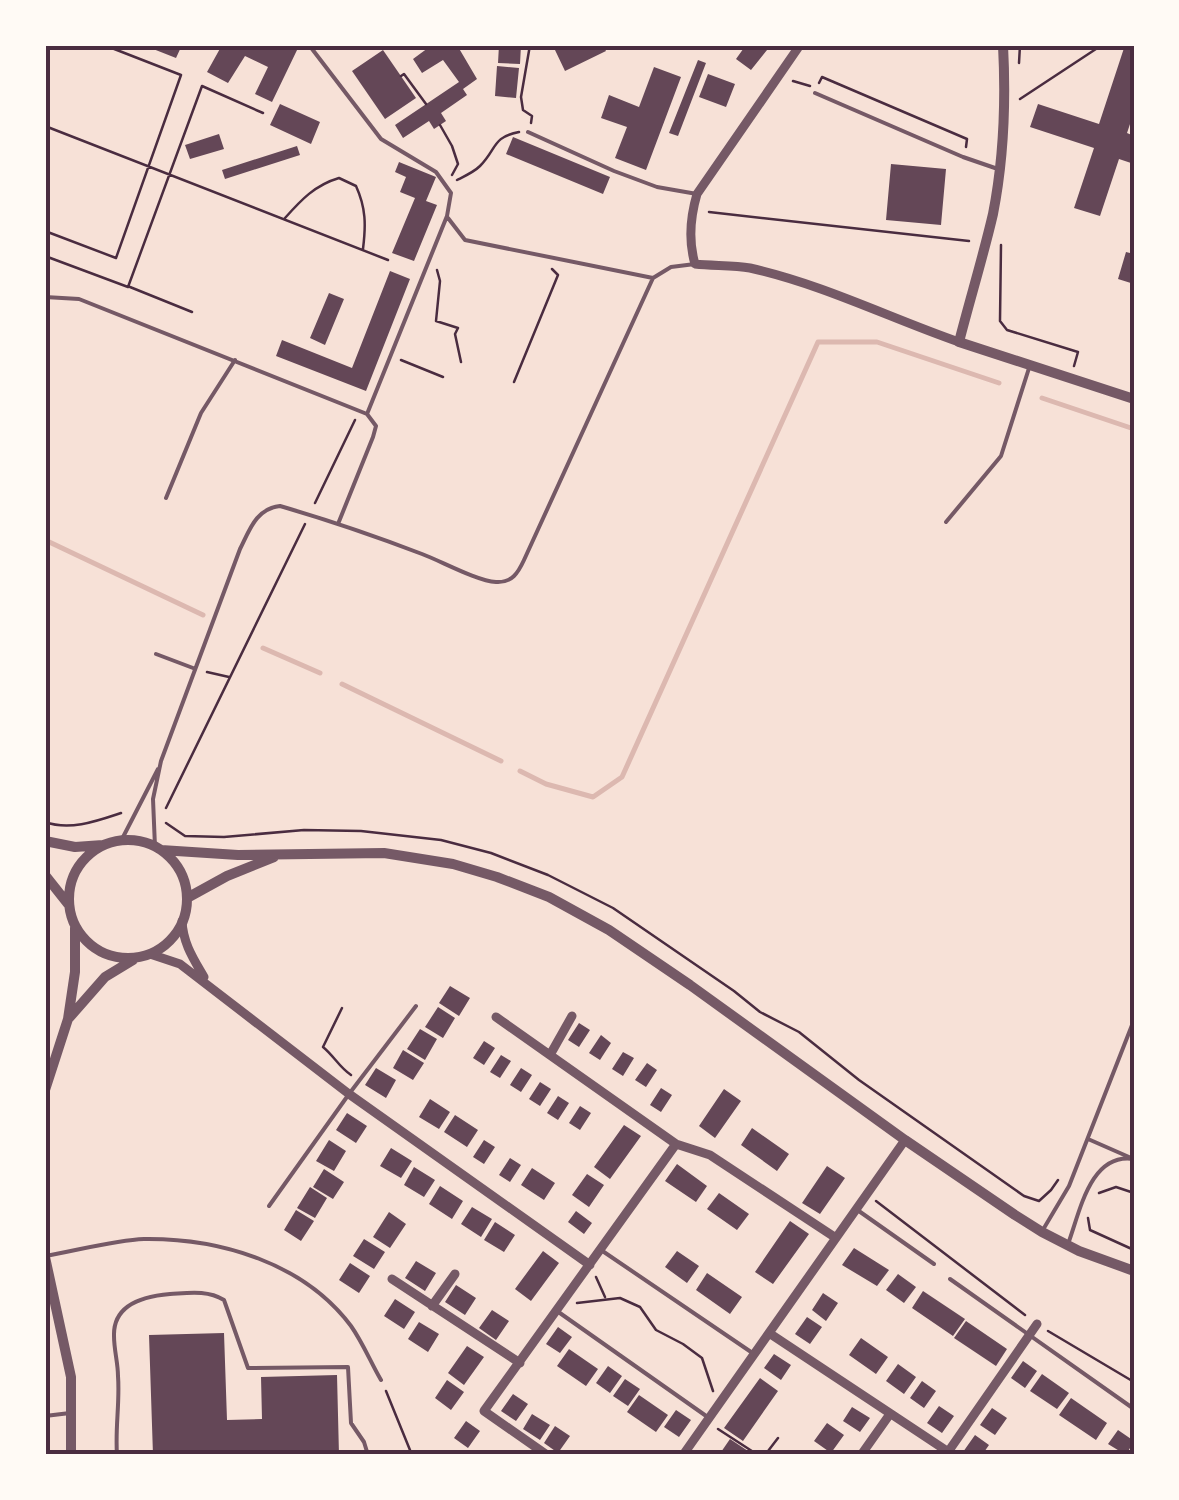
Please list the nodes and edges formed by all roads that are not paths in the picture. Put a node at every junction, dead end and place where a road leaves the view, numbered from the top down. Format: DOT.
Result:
graph roads {
  1 [pos="309,45"];
  2 [pos="800,45"];
  3 [pos="1003,45"];
  4 [pos="815,93"];
  5 [pos="528,132"];
  6 [pos="1000,170"];
  7 [pos="697,194"];
  8 [pos="447,216"];
  9 [pos="695,264"];
  10 [pos="653,278"];
  11 [pos="45,297"];
  12 [pos="959,342"];
  13 [pos="235,360"];
  14 [pos="1030,365"];
  15 [pos="1134,399"];
  16 [pos="367,414"];
  17 [pos="166,498"];
  18 [pos="946,522"];
  19 [pos="338,524"];
  20 [pos="156,654"];
  21 [pos="194,668"];
  22 [pos="161,762"];
  23 [pos="121,840"];
  24 [pos="45,841"];
  25 [pos="104,845"];
  26 [pos="158,849"];
  27 [pos="280,855"];
  28 [pos="45,875"];
  29 [pos="187,898"];
  30 [pos="69,904"];
  31 [pos="182,921"];
  32 [pos="76,927"];
  33 [pos="150,954"];
  34 [pos="136,958"];
  35 [pos="208,983"];
  36 [pos="416,1006"];
  37 [pos="572,1016"];
  38 [pos="496,1017"];
  39 [pos="68,1019"];
  40 [pos="1134,1020"];
  41 [pos="550,1055"];
  42 [pos="45,1090"];
  43 [pos="349,1094"];
  44 [pos="1088,1139"];
  45 [pos="905,1140"];
  46 [pos="676,1144"];
  47 [pos="1132,1158"];
  48 [pos="269,1206"];
  49 [pos="856,1209"];
  50 [pos="1042,1232"];
  51 [pos="836,1238"];
  52 [pos="1068,1245"];
  53 [pos="602,1250"];
  54 [pos="45,1256"];
  55 [pos="934,1264"];
  56 [pos="590,1265"];
  57 [pos="1134,1272"];
  58 [pos="454,1274"];
  59 [pos="392,1279"];
  60 [pos="950,1279"];
  61 [pos="432,1306"];
  62 [pos="559,1309"];
  63 [pos="1037,1324"];
  64 [pos="769,1334"];
  65 [pos="1029,1336"];
  66 [pos="754,1354"];
  67 [pos="520,1363"];
  68 [pos="382,1380"];
  69 [pos="1134,1409"];
  70 [pos="72,1413"];
  71 [pos="890,1414"];
  72 [pos="45,1416"];
  73 [pos="708,1420"];
  74 [pos="951,1454"];
  75 [pos="70,1455"];
  76 [pos="117,1455"];
  77 [pos="368,1455"];
  78 [pos="546,1455"];
  79 [pos="683,1455"];
  80 [pos="861,1455"];
  1 -- 8 [label="lane"];
  2 -- 7 [label="street"];
  3 -- 6 [label="street"];
  4 -- 6 [label="lane"];
  5 -- 7 [label="lane"];
  6 -- 12 [label="street"];
  7 -- 9 [label="street"];
  8 -- 10 [label="lane"];
  8 -- 16 [label="lane"];
  9 -- 10 [label="lane"];
  9 -- 12 [label="street"];
  10 -- 19 [label="lane"];
  11 -- 13 [label="lane"];
  12 -- 14 [label="street"];
  13 -- 16 [label="lane"];
  13 -- 17 [label="lane"];
  14 -- 15 [label="street"];
  14 -- 18 [label="lane"];
  16 -- 19 [label="lane"];
  19 -- 21 [label="lane"];
  20 -- 21 [label="lane"];
  21 -- 22 [label="lane"];
  22 -- 23 [label="lane"];
  22 -- 26 [label="lane"];
  23 -- 25 [label="street"];
  23 -- 26 [label="street"];
  24 -- 25 [label="street"];
  25 -- 30 [label="street"];
  26 -- 27 [label="street"];
  26 -- 29 [label="street"];
  27 -- 29 [label="street"];
  27 -- 45 [label="street"];
  28 -- 30 [label="street"];
  29 -- 31 [label="street"];
  30 -- 32 [label="street"];
  31 -- 33 [label="street"];
  31 -- 35 [label="street"];
  32 -- 34 [label="street"];
  32 -- 39 [label="street"];
  33 -- 34 [label="street"];
  33 -- 35 [label="street"];
  34 -- 39 [label="street"];
  35 -- 43 [label="street"];
  36 -- 43 [label="lane"];
  37 -- 41 [label="street"];
  38 -- 41 [label="street"];
  39 -- 42 [label="street"];
  40 -- 44 [label="lane"];
  41 -- 46 [label="street"];
  43 -- 48 [label="lane"];
  43 -- 56 [label="street"];
  44 -- 47 [label="lane"];
  44 -- 50 [label="lane"];
  45 -- 49 [label="street"];
  45 -- 50 [label="street"];
  46 -- 51 [label="street"];
  46 -- 53 [label="street"];
  47 -- 52 [label="lane"];
  49 -- 51 [label="street"];
  49 -- 55 [label="lane"];
  50 -- 52 [label="street"];
  51 -- 64 [label="street"];
  52 -- 57 [label="street"];
  53 -- 56 [label="street"];
  53 -- 66 [label="lane"];
  54 -- 68 [label="lane"];
  54 -- 70 [label="street"];
  56 -- 62 [label="street"];
  58 -- 61 [label="street"];
  59 -- 61 [label="street"];
  60 -- 65 [label="lane"];
  61 -- 67 [label="street"];
  62 -- 67 [label="street"];
  62 -- 73 [label="lane"];
  63 -- 65 [label="street"];
  64 -- 66 [label="street"];
  64 -- 71 [label="street"];
  65 -- 69 [label="lane"];
  65 -- 74 [label="street"];
  66 -- 73 [label="street"];
  67 -- 78 [label="street"];
  70 -- 72 [label="lane"];
  70 -- 75 [label="street"];
  71 -- 74 [label="street"];
  71 -- 80 [label="street"];
  73 -- 79 [label="street"];
  76 -- 77 [label="lane"];
}
